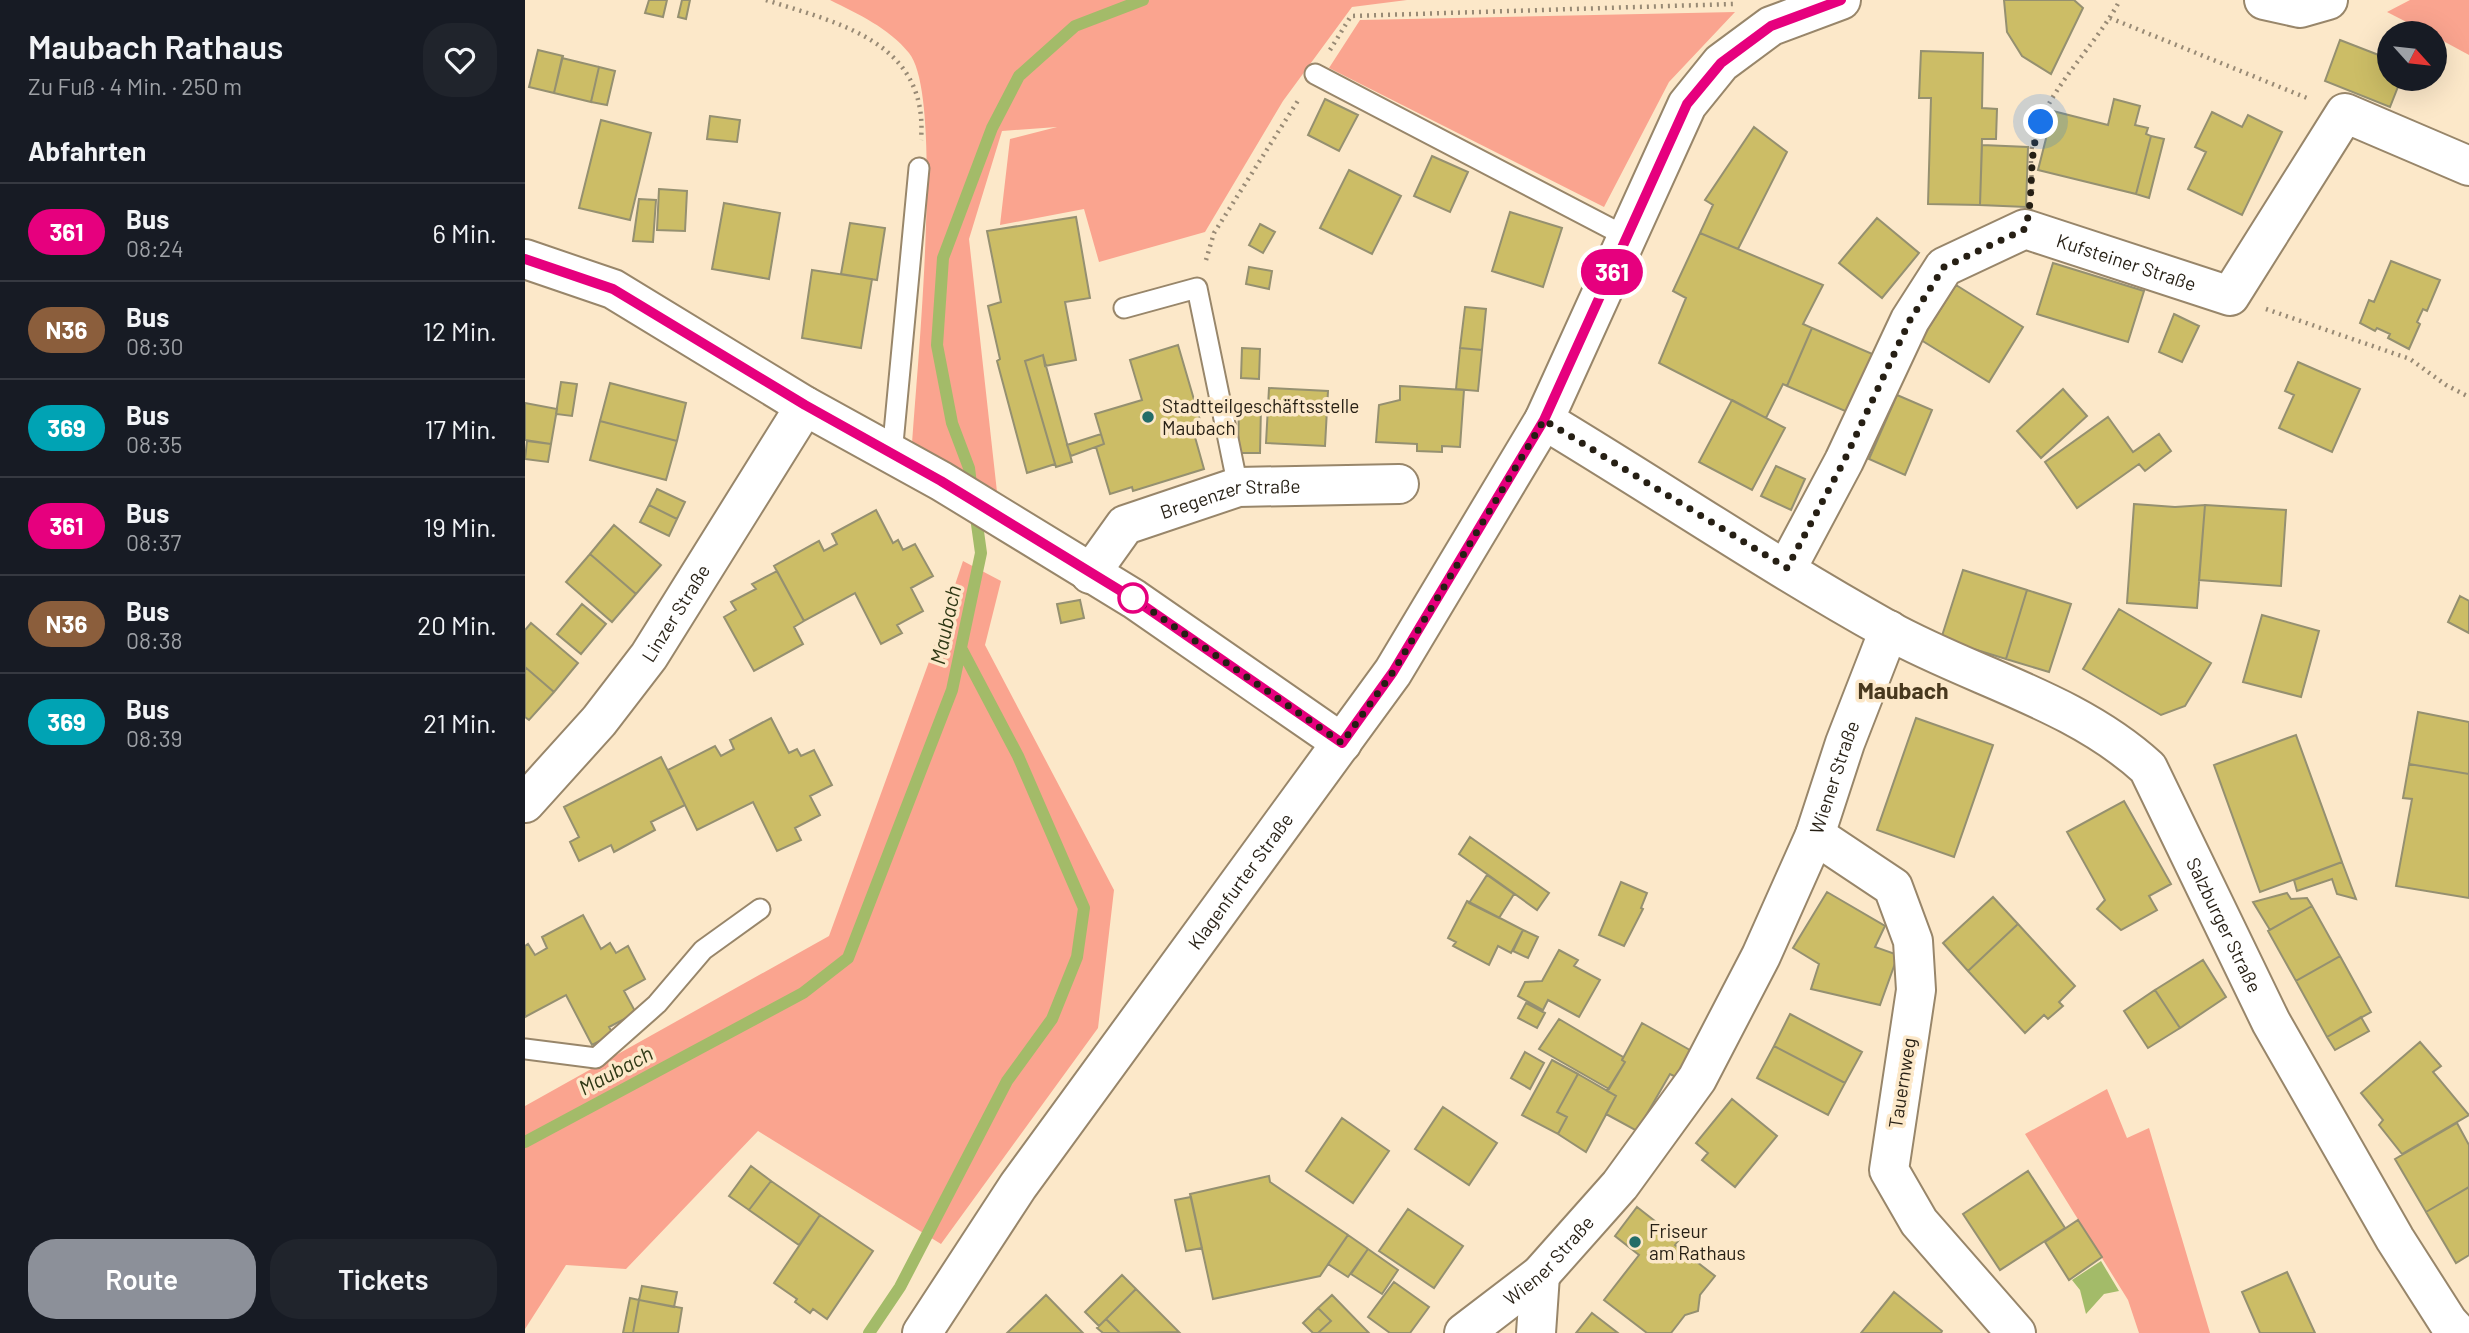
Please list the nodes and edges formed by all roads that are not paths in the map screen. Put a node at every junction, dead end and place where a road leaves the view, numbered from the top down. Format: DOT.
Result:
graph roads {
  1 [pos="1841,0"];
  2 [pos="2265,0"];
  3 [pos="2328,0"];
  4 [pos="1315,74"];
  5 [pos="2469,166"];
  6 [pos="919,168"];
  7 [pos="1627,237"];
  8 [pos="525,259"];
  9 [pos="1124,308"];
  10 [pos="805,405"];
  11 [pos="1544,420"];
  12 [pos="892,454"];
  13 [pos="1399,484"];
  14 [pos="1238,487"];
  15 [pos="1787,568"];
  16 [pos="1090,574"];
  17 [pos="1889,630"];
  18 [pos="1342,743"];
  19 [pos="525,803"];
  20 [pos="1815,835"];
  21 [pos="760,909"];
  22 [pos="525,1049"];
  23 [pos="1540,1275"];
  24 [pos="2450,1329"];
  25 [pos="922,1333"];
  26 [pos="1464,1333"];
  27 [pos="1536,1333"];
  28 [pos="2016,1333"];
  1 -- 7 [label="street"];
  2 -- 3 [label="street"];
  4 -- 7 [label="lane"];
  5 -- 15 [label="street, Kufsteiner Straße"];
  6 -- 12 [label="lane"];
  7 -- 11 [label="street"];
  8 -- 10 [label="street"];
  9 -- 14 [label="lane"];
  10 -- 12 [label="street"];
  10 -- 19 [label="street, Linzer Straße"];
  11 -- 15 [label="street"];
  11 -- 18 [label="street, Klagenfurter Straße"];
  12 -- 16 [label="street"];
  13 -- 14 [label="street, Bregenzer Straße"];
  14 -- 16 [label="street, Bregenzer Straße"];
  15 -- 17 [label="street"];
  16 -- 18 [label="street"];
  17 -- 20 [label="street, Wiener Straße"];
  17 -- 24 [label="street, Salzburger Straße"];
  18 -- 25 [label="street, Klagenfurter Straße"];
  20 -- 23 [label="street, Wiener Straße"];
  20 -- 28 [label="street, Tauernweg"];
  21 -- 22 [label="lane"];
  23 -- 26 [label="street, Wiener Straße"];
  23 -- 27 [label="street"];
}
